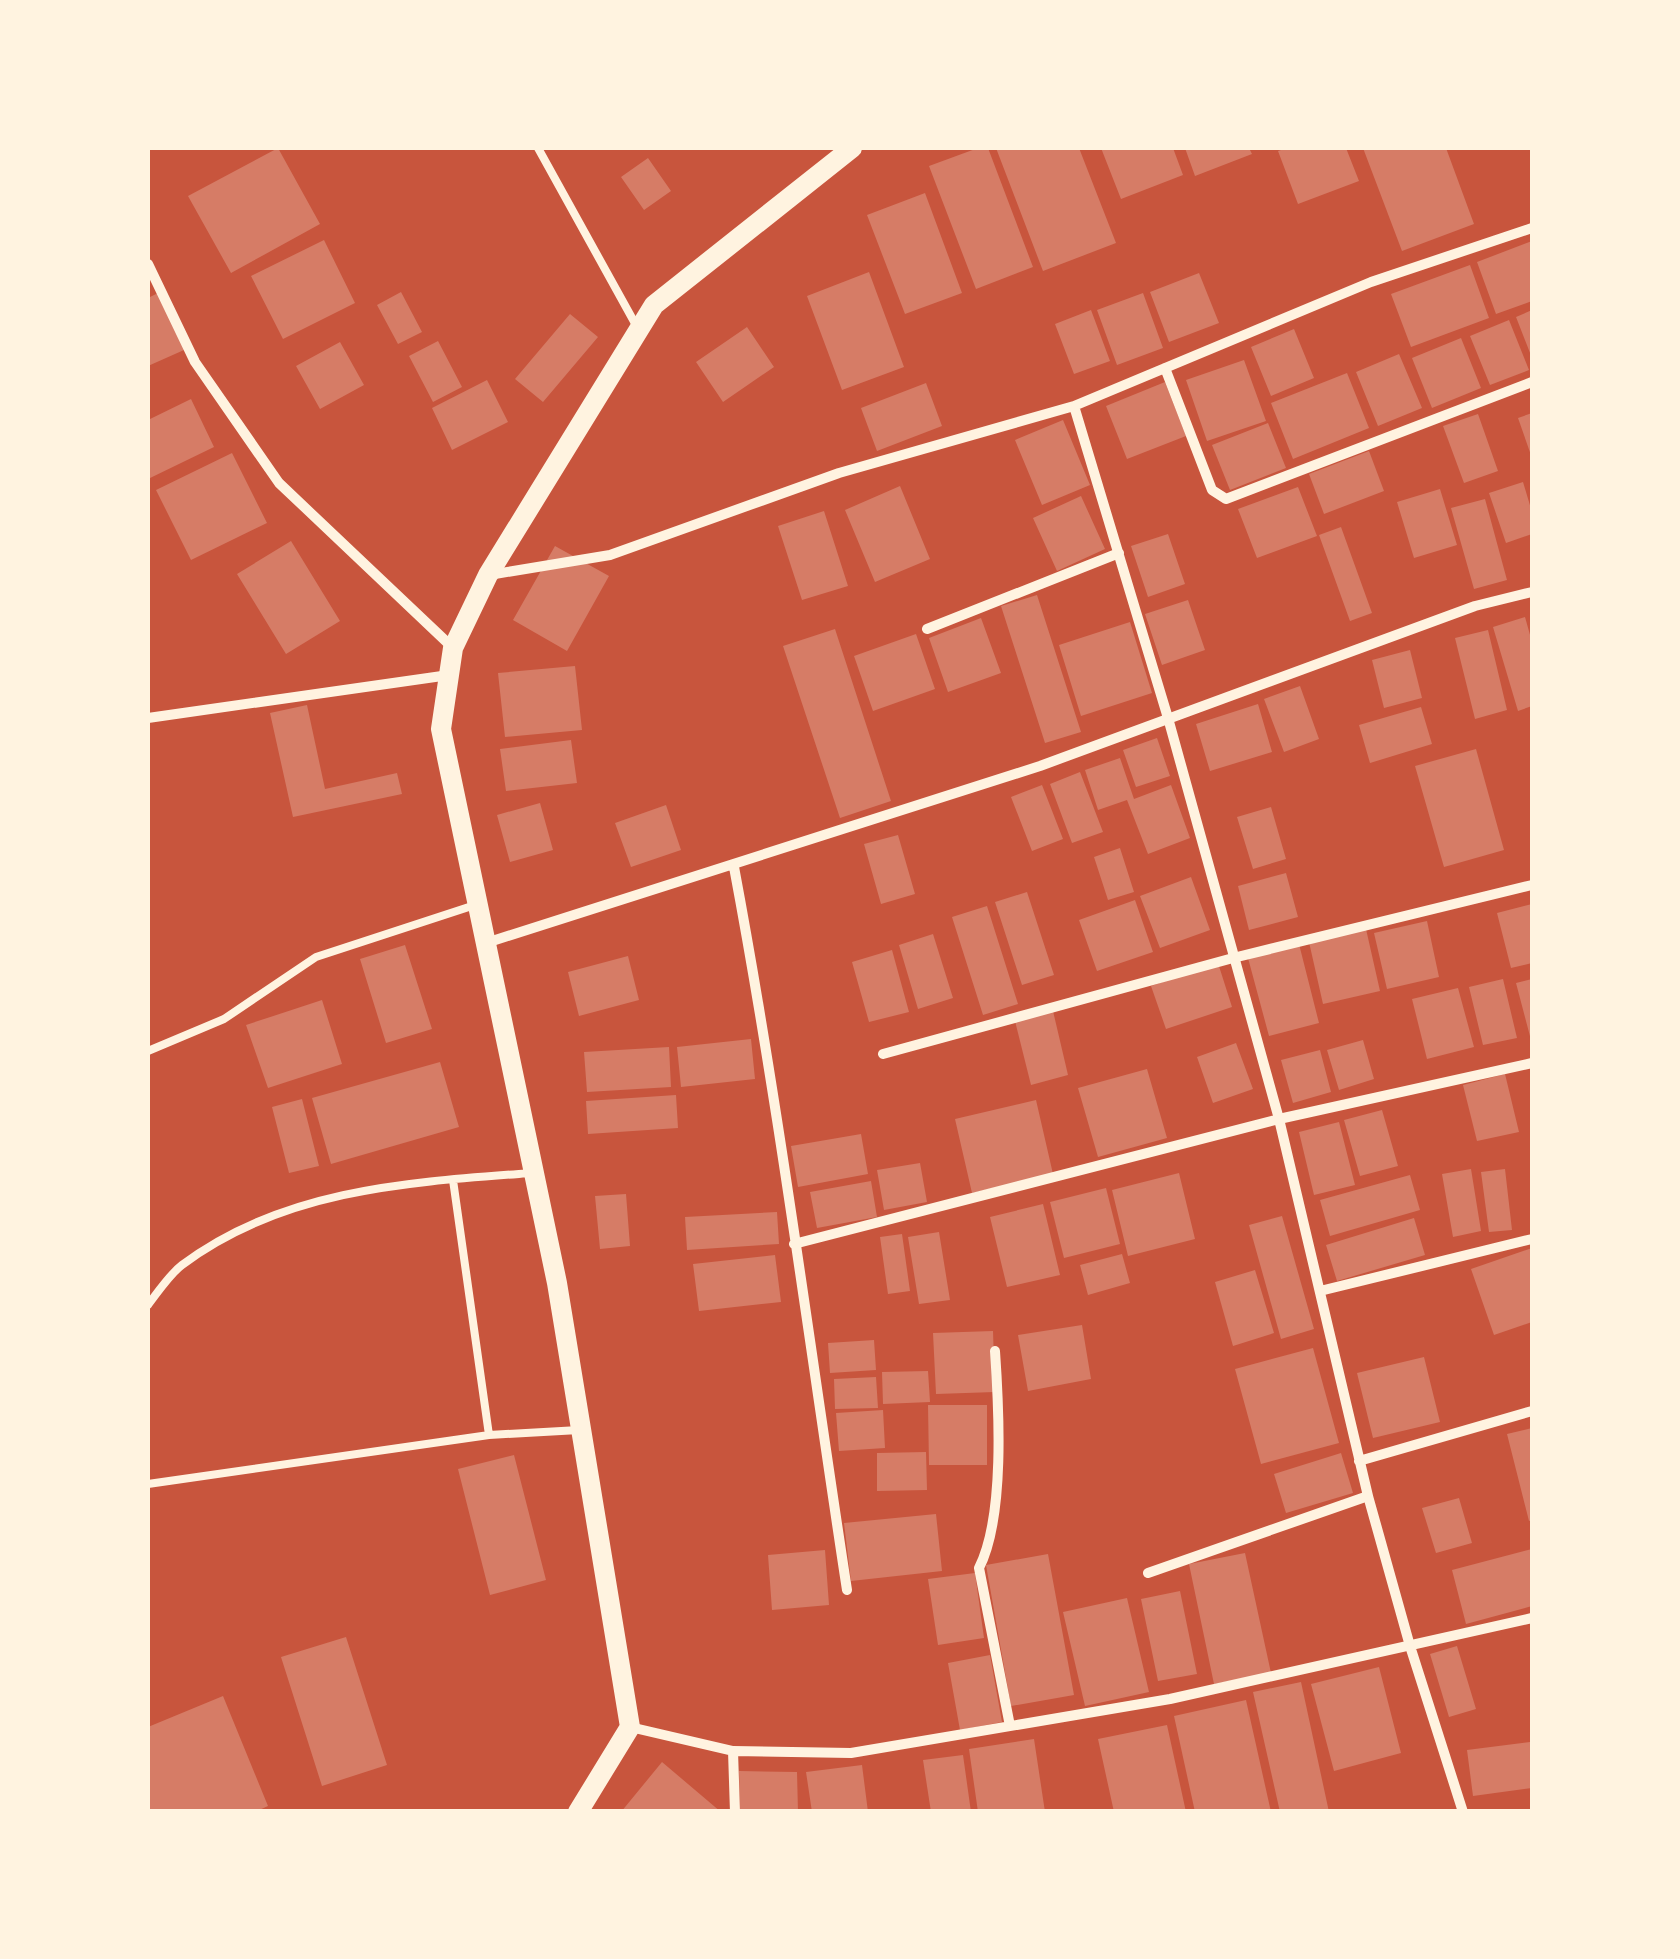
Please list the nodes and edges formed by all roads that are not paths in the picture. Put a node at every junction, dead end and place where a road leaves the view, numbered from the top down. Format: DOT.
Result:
graph roads {
  1 [pos="538,148"];
  2 [pos="852,148"];
  3 [pos="1532,228"];
  4 [pos="148,264"];
  5 [pos="639,331"];
  6 [pos="1166,368"];
  7 [pos="1532,382"];
  8 [pos="1074,406"];
  9 [pos="1118,554"];
  10 [pos="488,576"];
  11 [pos="1532,592"];
  12 [pos="928,629"];
  13 [pos="453,648"];
  14 [pos="448,675"];
  15 [pos="148,718"];
  16 [pos="1168,718"];
  17 [pos="734,867"];
  18 [pos="1532,885"];
  19 [pos="476,905"];
  20 [pos="483,944"];
  21 [pos="1233,958"];
  22 [pos="148,1051"];
  23 [pos="883,1054"];
  24 [pos="1532,1063"];
  25 [pos="1279,1119"];
  26 [pos="534,1173"];
  27 [pos="453,1180"];
  28 [pos="1532,1239"];
  29 [pos="794,1244"];
  30 [pos="1320,1291"];
  31 [pos="148,1305"];
  32 [pos="995,1352"];
  33 [pos="1532,1412"];
  34 [pos="579,1430"];
  35 [pos="489,1435"];
  36 [pos="1359,1461"];
  37 [pos="148,1484"];
  38 [pos="1368,1496"];
  39 [pos="1148,1574"];
  40 [pos="847,1590"];
  41 [pos="1532,1618"];
  42 [pos="1410,1646"];
  43 [pos="1010,1726"];
  44 [pos="630,1727"];
  45 [pos="732,1751"];
  46 [pos="578,1812"];
  47 [pos="734,1812"];
  48 [pos="1464,1812"];
  1 -- 5 [label="lane"];
  2 -- 5 [label="main road"];
  3 -- 6 [label="street"];
  4 -- 13 [label="street"];
  5 -- 10 [label="main road"];
  6 -- 7 [label="street"];
  6 -- 8 [label="street"];
  8 -- 9 [label="street"];
  8 -- 10 [label="street"];
  9 -- 12 [label="street"];
  9 -- 16 [label="street"];
  10 -- 13 [label="main road"];
  11 -- 16 [label="street"];
  13 -- 14 [label="main road"];
  14 -- 15 [label="street"];
  14 -- 19 [label="main road"];
  16 -- 17 [label="street"];
  16 -- 21 [label="street"];
  17 -- 20 [label="street"];
  17 -- 29 [label="street"];
  18 -- 21 [label="street"];
  19 -- 20 [label="main road"];
  19 -- 22 [label="lane"];
  20 -- 26 [label="main road"];
  21 -- 23 [label="street"];
  21 -- 25 [label="street"];
  24 -- 25 [label="street"];
  25 -- 29 [label="street"];
  25 -- 30 [label="street"];
  26 -- 27 [label="lane"];
  26 -- 34 [label="main road"];
  27 -- 31 [label="lane"];
  27 -- 35 [label="lane"];
  28 -- 30 [label="street"];
  29 -- 40 [label="street"];
  30 -- 36 [label="street"];
  32 -- 43 [label="street"];
  33 -- 36 [label="street"];
  34 -- 35 [label="lane"];
  34 -- 44 [label="main road"];
  35 -- 37 [label="lane"];
  36 -- 38 [label="street"];
  38 -- 39 [label="street"];
  38 -- 42 [label="street"];
  41 -- 42 [label="street"];
  42 -- 43 [label="street"];
  42 -- 48 [label="street"];
  43 -- 45 [label="street"];
  44 -- 45 [label="street"];
  44 -- 46 [label="main road"];
  45 -- 47 [label="street"];
}
